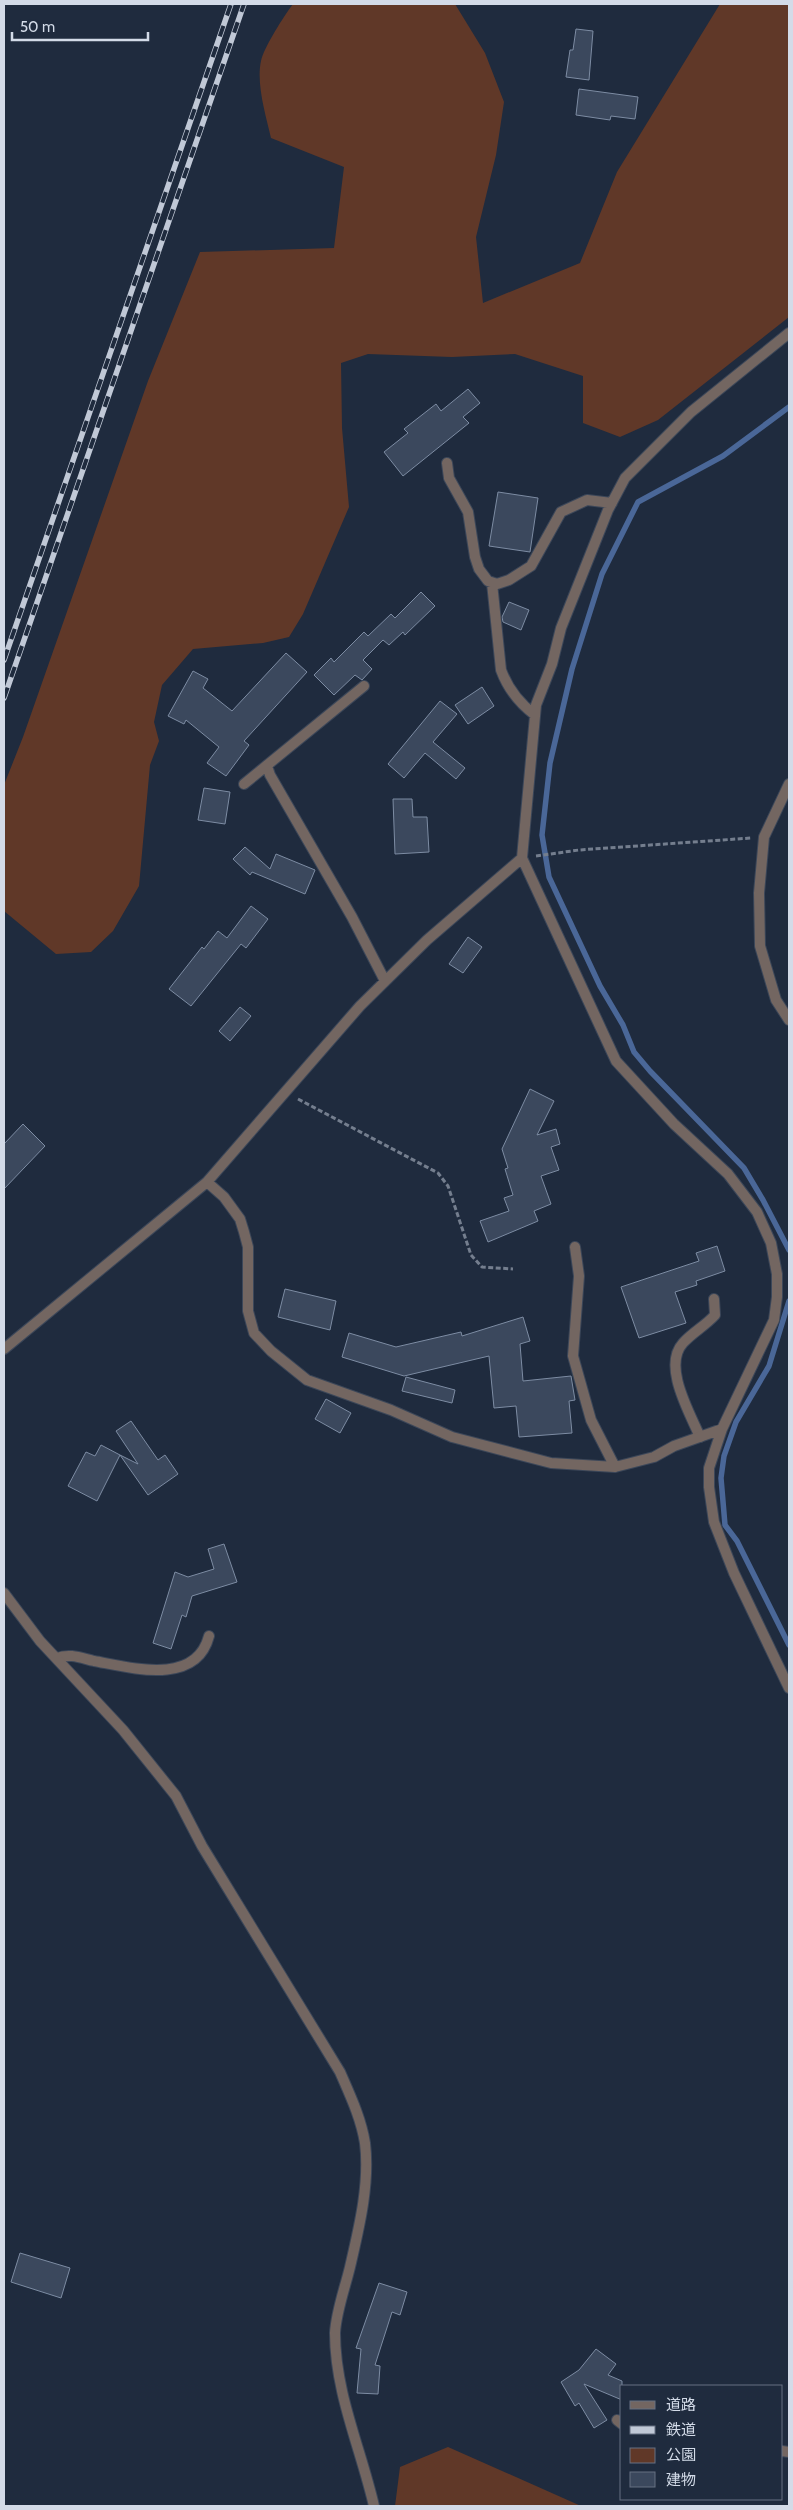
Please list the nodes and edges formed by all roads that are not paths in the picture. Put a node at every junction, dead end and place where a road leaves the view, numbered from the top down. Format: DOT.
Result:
graph roads {
  1 [pos="789,333"];
  2 [pos="447,463"];
  3 [pos="612,503"];
  4 [pos="492,583"];
  5 [pos="364,686"];
  6 [pos="535,715"];
  7 [pos="267,766"];
  8 [pos="244,784"];
  9 [pos="789,784"];
  10 [pos="522,858"];
  11 [pos="385,981"];
  12 [pos="789,1020"];
  13 [pos="207,1182"];
  14 [pos="575,1247"];
  15 [pos="714,1299"];
  16 [pos="4,1349"];
  17 [pos="722,1430"];
  18 [pos="700,1436"];
  19 [pos="614,1467"];
  20 [pos="4,1593"];
  21 [pos="209,1636"];
  22 [pos="57,1658"];
  23 [pos="789,1688"];
  24 [pos="374,2506"];
  1 -- 3 [label="street"];
  2 -- 4 [label="street"];
  3 -- 4 [label="street"];
  3 -- 6 [label="street"];
  4 -- 6 [label="street"];
  5 -- 7 [label="street"];
  6 -- 10 [label="street"];
  7 -- 8 [label="street"];
  7 -- 11 [label="street"];
  9 -- 12 [label="street"];
  10 -- 11 [label="street"];
  10 -- 17 [label="street"];
  11 -- 13 [label="street"];
  13 -- 16 [label="street"];
  13 -- 19 [label="street"];
  14 -- 19 [label="street"];
  15 -- 18 [label="street"];
  17 -- 18 [label="street"];
  17 -- 23 [label="street"];
  18 -- 19 [label="street"];
  20 -- 22 [label="street"];
  21 -- 22 [label="street"];
  22 -- 24 [label="street"];
}
